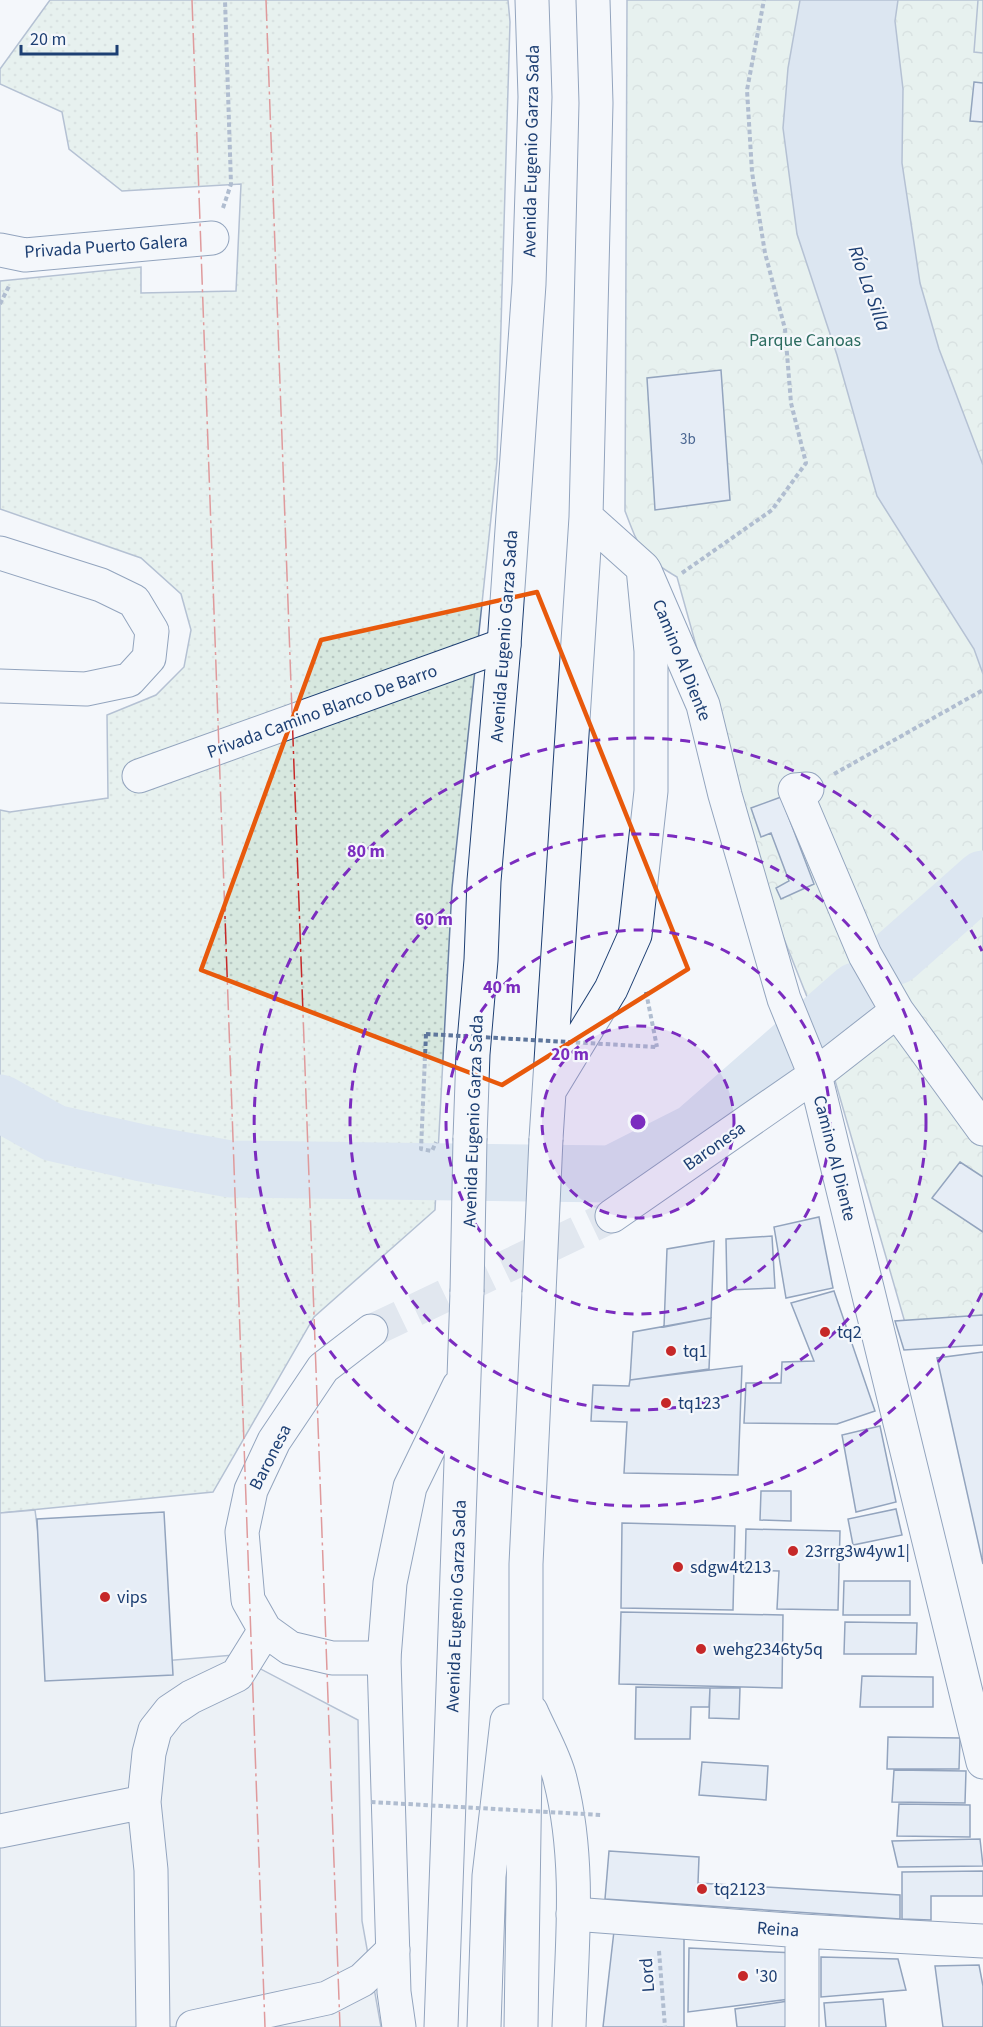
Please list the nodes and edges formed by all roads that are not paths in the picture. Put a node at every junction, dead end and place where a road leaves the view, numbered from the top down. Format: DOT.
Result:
graph roads {
  1 [pos="532,0"];
  2 [pos="594,0"];
  3 [pos="213,238"];
  4 [pos="0,250"];
  5 [pos="586,517"];
  6 [pos="0,553"];
  7 [pos="643,568"];
  8 [pos="504,645"];
  9 [pos="0,686"];
  10 [pos="139,776"];
  11 [pos="807,789"];
  12 [pos="897,1011"];
  13 [pos="814,1074"];
  14 [pos="549,1092"];
  15 [pos="983,1129"];
  16 [pos="612,1216"];
  17 [pos="372,1331"];
  18 [pos="465,1374"];
  19 [pos="526,1564"];
  20 [pos="266,1630"];
  21 [pos="384,1658"];
  22 [pos="526,1702"];
  23 [pos="983,1762"];
  24 [pos="144,1802"];
  25 [pos="0,1831"];
  26 [pos="573,1914"];
  27 [pos="802,1931"];
  28 [pos="983,1941"];
  29 [pos="393,1950"];
  30 [pos="153,2027"];
  31 [pos="193,2027"];
  32 [pos="399,2027"];
  33 [pos="441,2027"];
  34 [pos="484,2027"];
  35 [pos="521,2027"];
  36 [pos="569,2027"];
  37 [pos="802,2027"];
  1 -- 8 [label="main road, Avenida Eugenio Garza Sada"];
  2 -- 5 [label="main road"];
  3 -- 4 [label="main road, Privada Puerto Galera"];
  5 -- 7 [label="main road"];
  5 -- 14 [label="main road"];
  6 -- 9 [label="main road"];
  7 -- 13 [label="main road, Camino Al Diente"];
  7 -- 14 [label="main road"];
  8 -- 10 [label="main road, Privada Camino Blanco De Barro"];
  8 -- 18 [label="main road, Avenida Eugenio Garza Sada, bridge"];
  11 -- 12 [label="main road"];
  12 -- 13 [label="main road, Baronesa"];
  12 -- 15 [label="main road"];
  13 -- 16 [label="main road, Baronesa"];
  13 -- 23 [label="main road, Camino Al Diente"];
  14 -- 19 [label="main road, bridge"];
  17 -- 20 [label="main road, Baronesa"];
  18 -- 21 [label="main road"];
  18 -- 33 [label="main road, Avenida Eugenio Garza Sada"];
  19 -- 22 [label="main road"];
  19 -- 34 [label="main road"];
  20 -- 21 [label="main road, Baronesa"];
  20 -- 24 [label="main road"];
  21 -- 29 [label="main road"];
  22 -- 26 [label="main road"];
  22 -- 35 [label="main road"];
  24 -- 25 [label="main road"];
  24 -- 30 [label="main road"];
  26 -- 27 [label="main road, Reina"];
  26 -- 36 [label="main road"];
  27 -- 28 [label="main road, Reina"];
  27 -- 37 [label="main road"];
  29 -- 31 [label="main road"];
  29 -- 32 [label="main road"];
}
